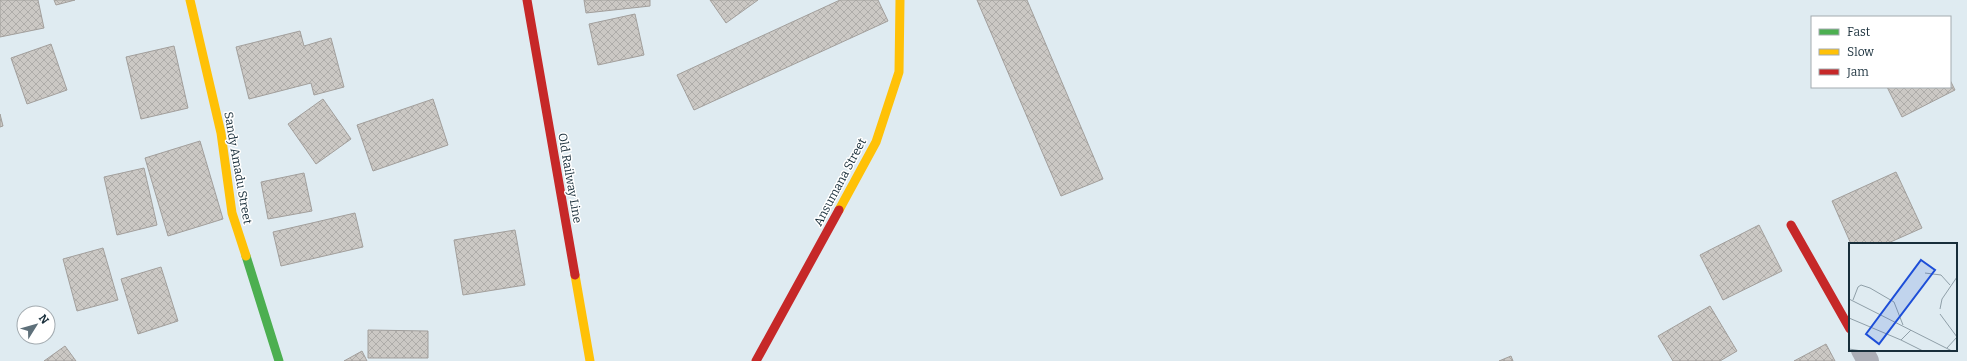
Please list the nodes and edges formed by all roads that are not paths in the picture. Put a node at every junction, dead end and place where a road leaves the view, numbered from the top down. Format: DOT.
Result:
graph roads {
  1 [pos="190,0"];
  2 [pos="526,0"];
  3 [pos="900,0"];
  4 [pos="1791,225"];
  5 [pos="1849,327"];
  6 [pos="1863,351"];
  7 [pos="279,361"];
  8 [pos="590,361"];
  9 [pos="756,361"];
  10 [pos="1868,361"];
  1 -- 7 [label="street, Sandy Amadu Street"];
  2 -- 8 [label="street, Old Railway Line"];
  3 -- 9 [label="street, Ansumana Street"];
  4 -- 5 [label="street"];
  6 -- 10 [label="street"];
}
